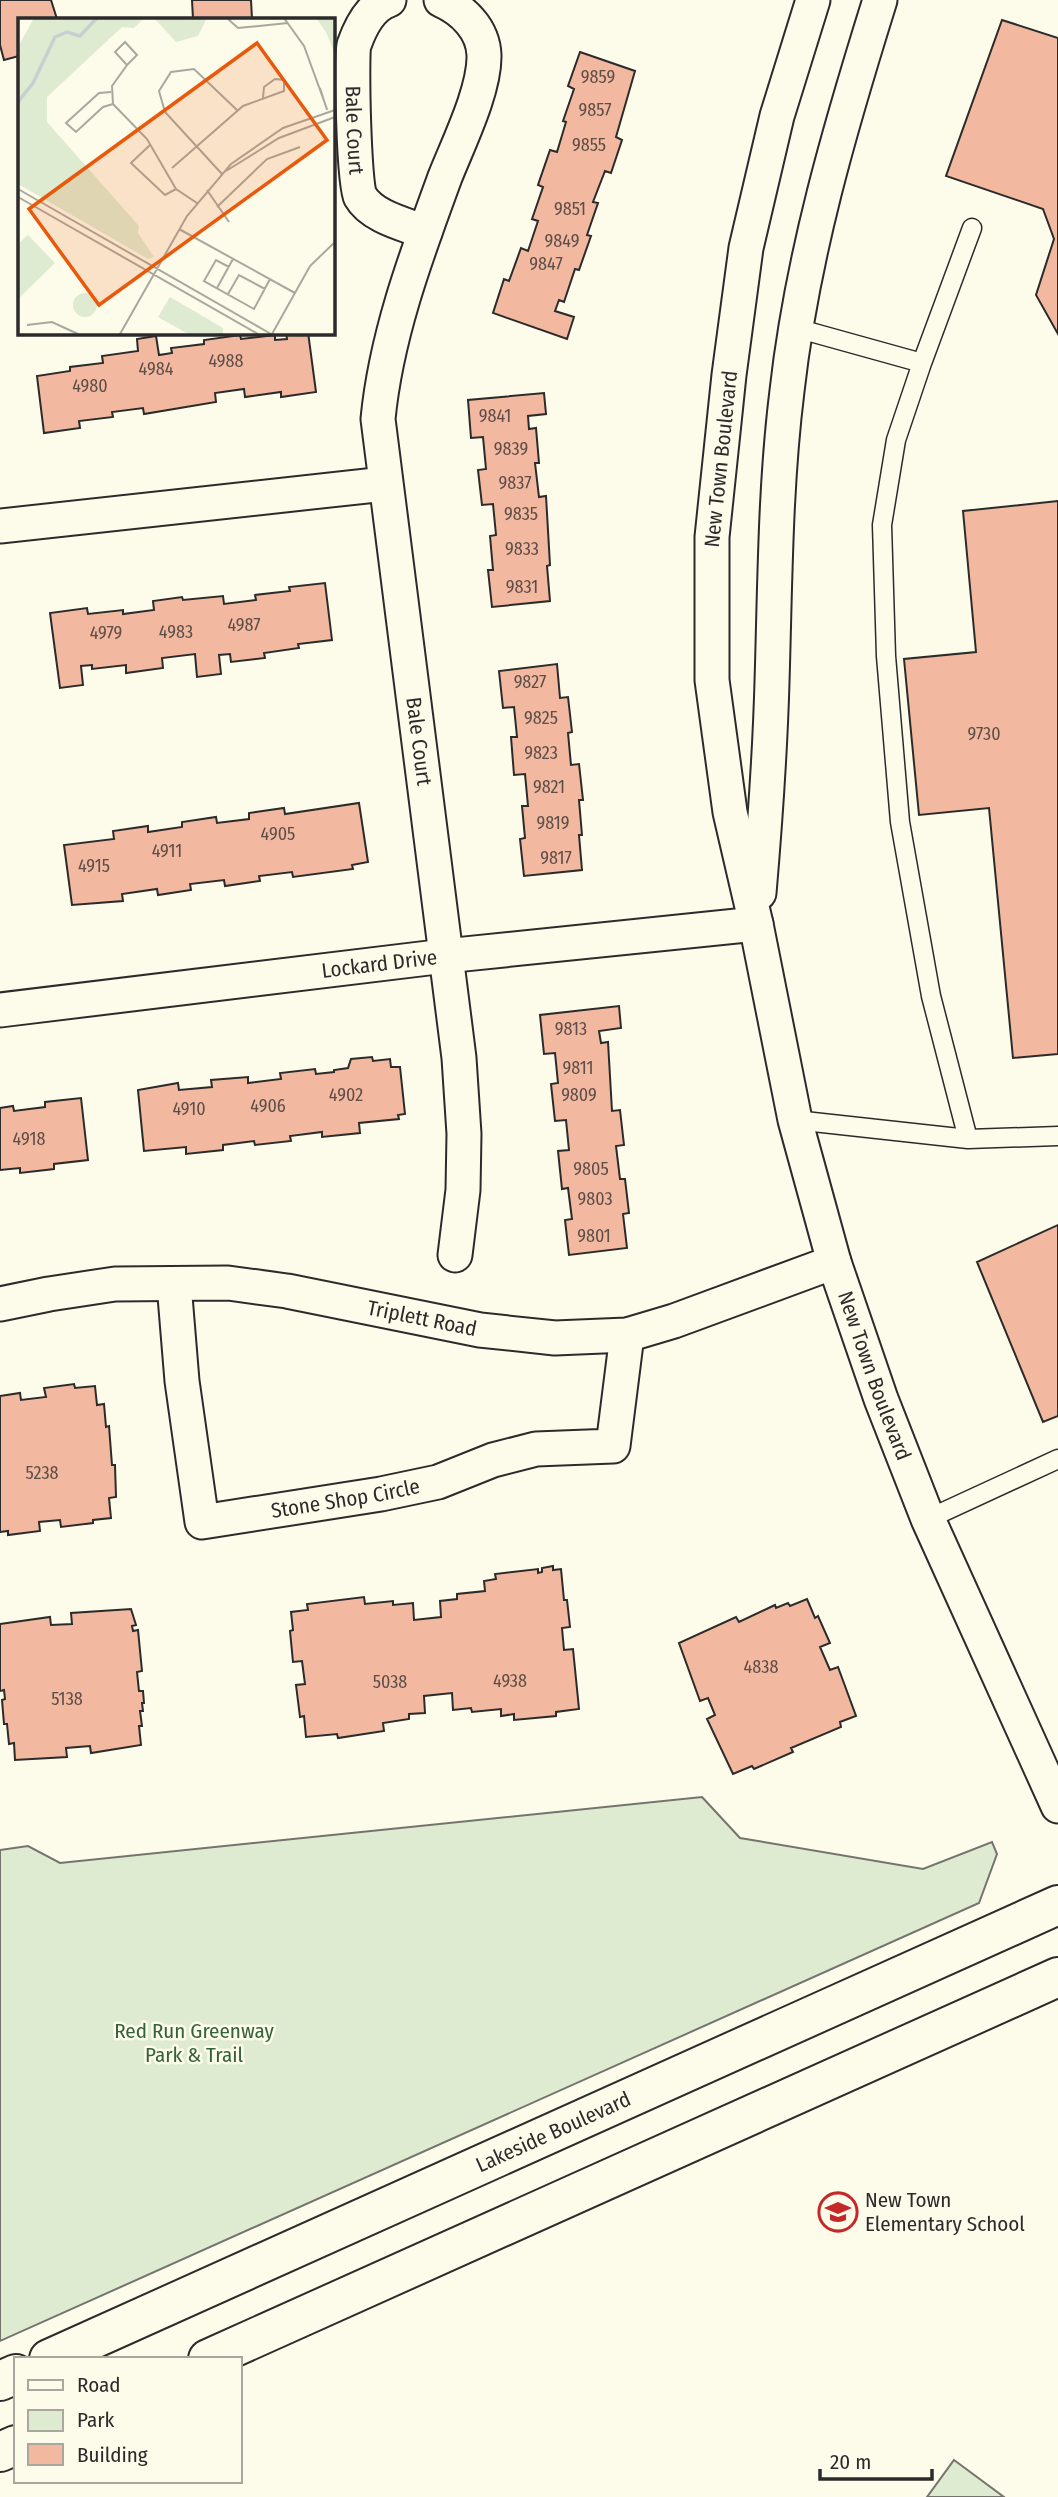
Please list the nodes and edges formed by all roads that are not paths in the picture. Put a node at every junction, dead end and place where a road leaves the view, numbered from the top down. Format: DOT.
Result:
graph roads {
  1 [pos="389,0"];
  2 [pos="440,0"];
  3 [pos="813,0"];
  4 [pos="880,0"];
  5 [pos="972,228"];
  6 [pos="425,232"];
  7 [pos="796,328"];
  8 [pos="922,363"];
  9 [pos="385,484"];
  10 [pos="0,526"];
  11 [pos="756,924"];
  12 [pos="445,956"];
  13 [pos="0,1010"];
  14 [pos="795,1120"];
  15 [pos="1058,1136"];
  16 [pos="968,1139"];
  17 [pos="456,1255"];
  18 [pos="834,1262"];
  19 [pos="174,1284"];
  20 [pos="0,1304"];
  21 [pos="627,1335"];
  22 [pos="1058,1460"];
  23 [pos="928,1519"];
  24 [pos="1058,1805"];
  25 [pos="1058,1905"];
  26 [pos="1058,1977"];
  27 [pos="54,2357"];
  28 [pos="212,2357"];
  1 -- 6 [label="street, Bale Court"];
  2 -- 6 [label="street, Bale Court"];
  3 -- 11 [label="street, New Town Boulevard"];
  4 -- 7 [label="street, New Town Boulevard"];
  5 -- 8 [label="lane"];
  6 -- 9 [label="street, Bale Court"];
  7 -- 8 [label="lane"];
  7 -- 11 [label="street, New Town Boulevard"];
  8 -- 16 [label="lane"];
  9 -- 10 [label="street"];
  9 -- 12 [label="street, Bale Court"];
  11 -- 12 [label="street, Lockard Drive"];
  11 -- 14 [label="street, New Town Boulevard"];
  12 -- 13 [label="street, Lockard Drive"];
  12 -- 17 [label="street, Bale Court"];
  14 -- 16 [label="lane"];
  14 -- 18 [label="street, New Town Boulevard"];
  15 -- 16 [label="lane"];
  18 -- 21 [label="street, Triplett Road"];
  18 -- 23 [label="street, New Town Boulevard"];
  19 -- 20 [label="street, Triplett Road"];
  19 -- 21 [label="street, Triplett Road"];
  19 -- 21 [label="street, Stone Shop Circle"];
  22 -- 23 [label="lane"];
  23 -- 24 [label="street, New Town Boulevard"];
  25 -- 27 [label="main road, Lakeside Boulevard"];
  26 -- 28 [label="main road"];
}
